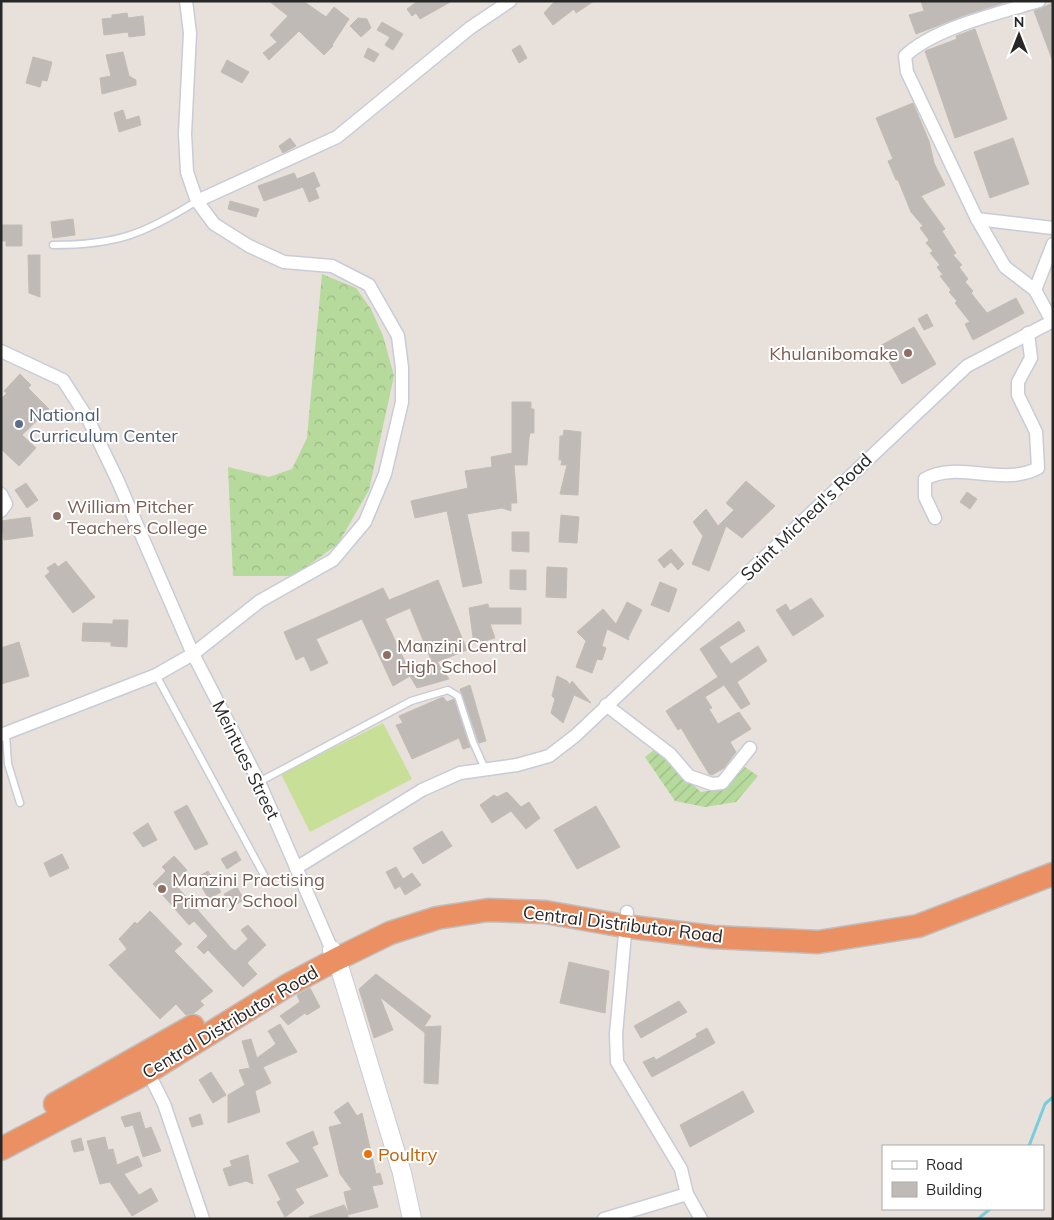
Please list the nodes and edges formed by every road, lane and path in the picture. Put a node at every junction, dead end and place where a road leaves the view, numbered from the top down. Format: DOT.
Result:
graph roads {
  1 [pos="186,1"];
  2 [pos="510,1"];
  3 [pos="1039,1"];
  4 [pos="197,201"];
  5 [pos="977,219"];
  6 [pos="1053,228"];
  7 [pos="1053,244"];
  8 [pos="54,245"];
  9 [pos="1035,290"];
  10 [pos="1052,321"];
  11 [pos="1028,333"];
  12 [pos="1,351"];
  13 [pos="1,494"];
  14 [pos="1,512"];
  15 [pos="935,518"];
  16 [pos="193,654"];
  17 [pos="156,675"];
  18 [pos="606,705"];
  19 [pos="4,734"];
  20 [pos="750,748"];
  21 [pos="485,769"];
  22 [pos="259,782"];
  23 [pos="20,803"];
  24 [pos="1053,864"];
  25 [pos="296,868"];
  26 [pos="1053,874"];
  27 [pos="265,878"];
  28 [pos="625,919"];
  29 [pos="334,954"];
  30 [pos="148,1072"];
  31 [pos="1,1132"];
  32 [pos="1,1149"];
  33 [pos="687,1194"];
  34 [pos="203,1219"];
  35 [pos="412,1219"];
  36 [pos="604,1219"];
  37 [pos="701,1219"];
  1 -- 4 [label="street"];
  2 -- 4 [label="street"];
  3 -- 5 [label="street"];
  4 -- 8 [label="lane"];
  4 -- 16 [label="street"];
  5 -- 6 [label="street"];
  5 -- 9 [label="street"];
  7 -- 9 [label="street"];
  9 -- 10 [label="street"];
  10 -- 11 [label="street, Saint Micheal's Road"];
  11 -- 15 [label="street"];
  11 -- 18 [label="street, Saint Micheal's Road"];
  12 -- 16 [label="street, Meintues Street"];
  13 -- 14 [label="street"];
  16 -- 17 [label="street"];
  16 -- 22 [label="street, Meintues Street"];
  17 -- 19 [label="street"];
  17 -- 27 [label="lane"];
  18 -- 20 [label="street"];
  18 -- 21 [label="street, Saint Micheal's Road"];
  19 -- 23 [label="lane"];
  21 -- 22 [label="lane"];
  21 -- 25 [label="street, Saint Micheal's Road"];
  22 -- 25 [label="street, Meintues Street"];
  24 -- 28 [label="highway, Central Distributor Road"];
  25 -- 29 [label="street, Meintues Street"];
  26 -- 28 [label="highway, Central Distributor Road"];
  28 -- 29 [label="highway, Central Distributor Road"];
  28 -- 33 [label="street"];
  29 -- 30 [label="highway, Central Distributor Road"];
  29 -- 31 [label="highway, Central Distributor Road"];
  29 -- 35 [label="street, Meintues Street"];
  30 -- 32 [label="highway, Central Distributor Road"];
  30 -- 34 [label="street"];
  33 -- 36 [label="street"];
  33 -- 37 [label="street"];
}
